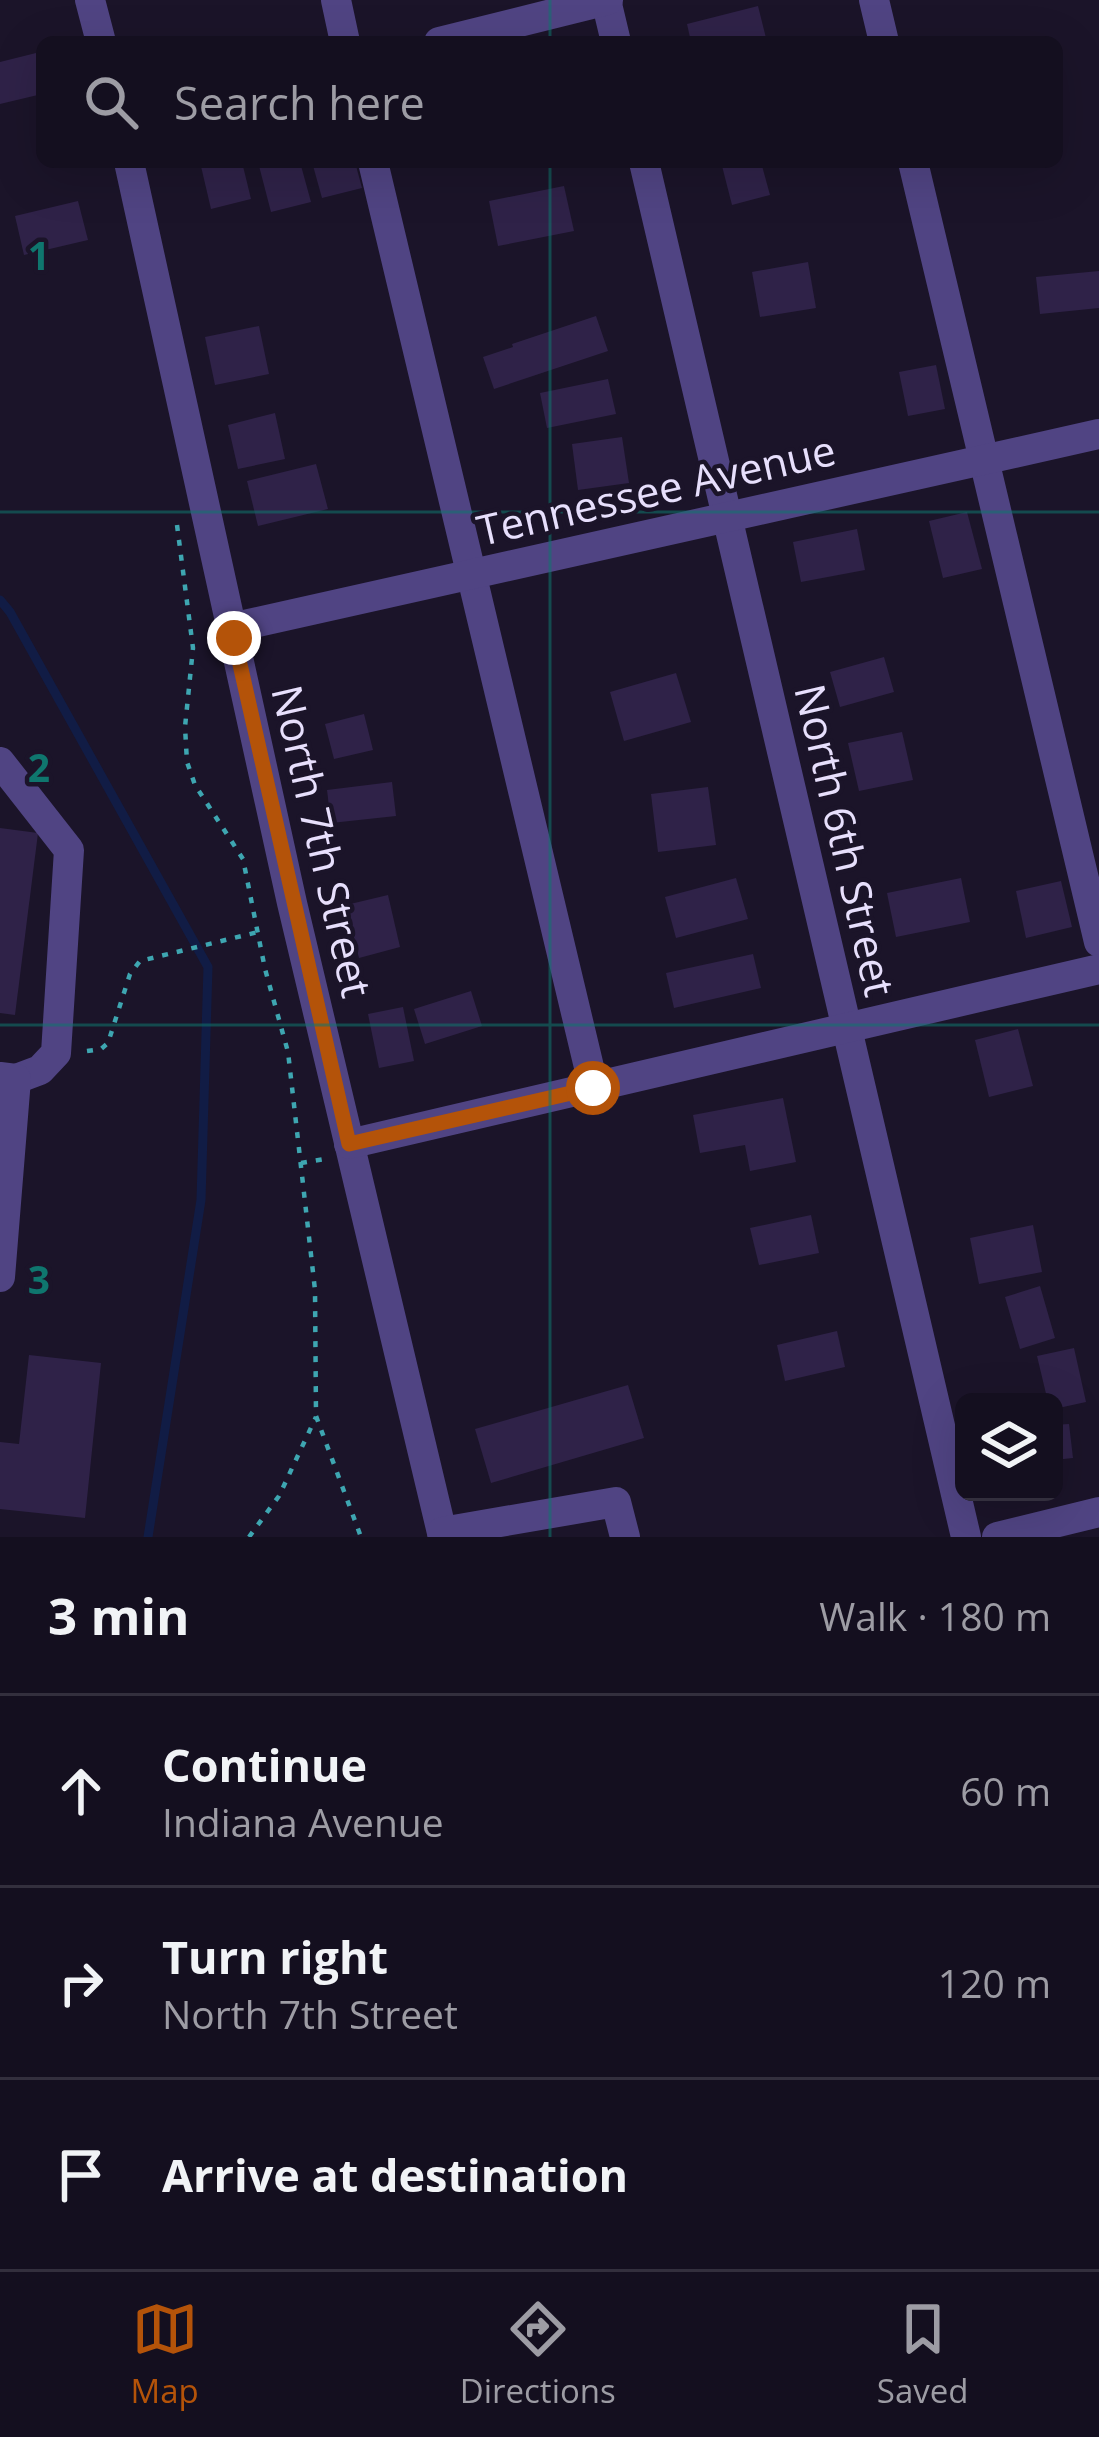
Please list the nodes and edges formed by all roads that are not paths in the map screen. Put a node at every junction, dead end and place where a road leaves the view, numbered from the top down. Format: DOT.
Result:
graph roads {
  1 [pos="90,0"];
  2 [pos="336,0"];
  3 [pos="607,0"];
  4 [pos="874,0"];
  5 [pos="99,36"];
  6 [pos="344,36"];
  7 [pos="463,36"];
  8 [pos="615,36"];
  9 [pos="883,36"];
  10 [pos="130,168"];
  11 [pos="375,168"];
  12 [pos="645,168"];
  13 [pos="914,168"];
  14 [pos="1099,434"];
  15 [pos="984,459"];
  16 [pos="727,515"];
  17 [pos="471,574"];
  18 [pos="231,628"];
  19 [pos="0,762"];
  20 [pos="1099,942"];
  21 [pos="1099,969"];
  22 [pos="846,1027"];
  23 [pos="8,1078"];
  24 [pos="593,1088"];
  25 [pos="349,1144"];
  26 [pos="0,1277"];
  27 [pos="1099,1512"];
  28 [pos="443,1534"];
  29 [pos="625,1537"];
  30 [pos="966,1537"];
  31 [pos="998,1537"];
  1 -- 5 [label="street"];
  2 -- 6 [label="street"];
  3 -- 7 [label="street"];
  3 -- 8 [label="street"];
  4 -- 9 [label="street"];
  10 -- 18 [label="street, North 7th Street"];
  11 -- 17 [label="street"];
  12 -- 16 [label="street, North 6th Street"];
  13 -- 15 [label="street"];
  14 -- 15 [label="street, Tennessee Avenue"];
  15 -- 16 [label="street, Tennessee Avenue"];
  15 -- 20 [label="street"];
  16 -- 17 [label="street, Tennessee Avenue"];
  16 -- 22 [label="street, North 6th Street"];
  17 -- 18 [label="street, Tennessee Avenue"];
  17 -- 24 [label="street"];
  18 -- 25 [label="street, North 7th Street"];
  19 -- 23 [label="street"];
  21 -- 22 [label="street"];
  22 -- 24 [label="street"];
  22 -- 30 [label="street, North 6th Street"];
  23 -- 26 [label="street"];
  24 -- 25 [label="street"];
  25 -- 28 [label="street, North 7th Street"];
  27 -- 31 [label="street"];
  28 -- 29 [label="street"];
}
